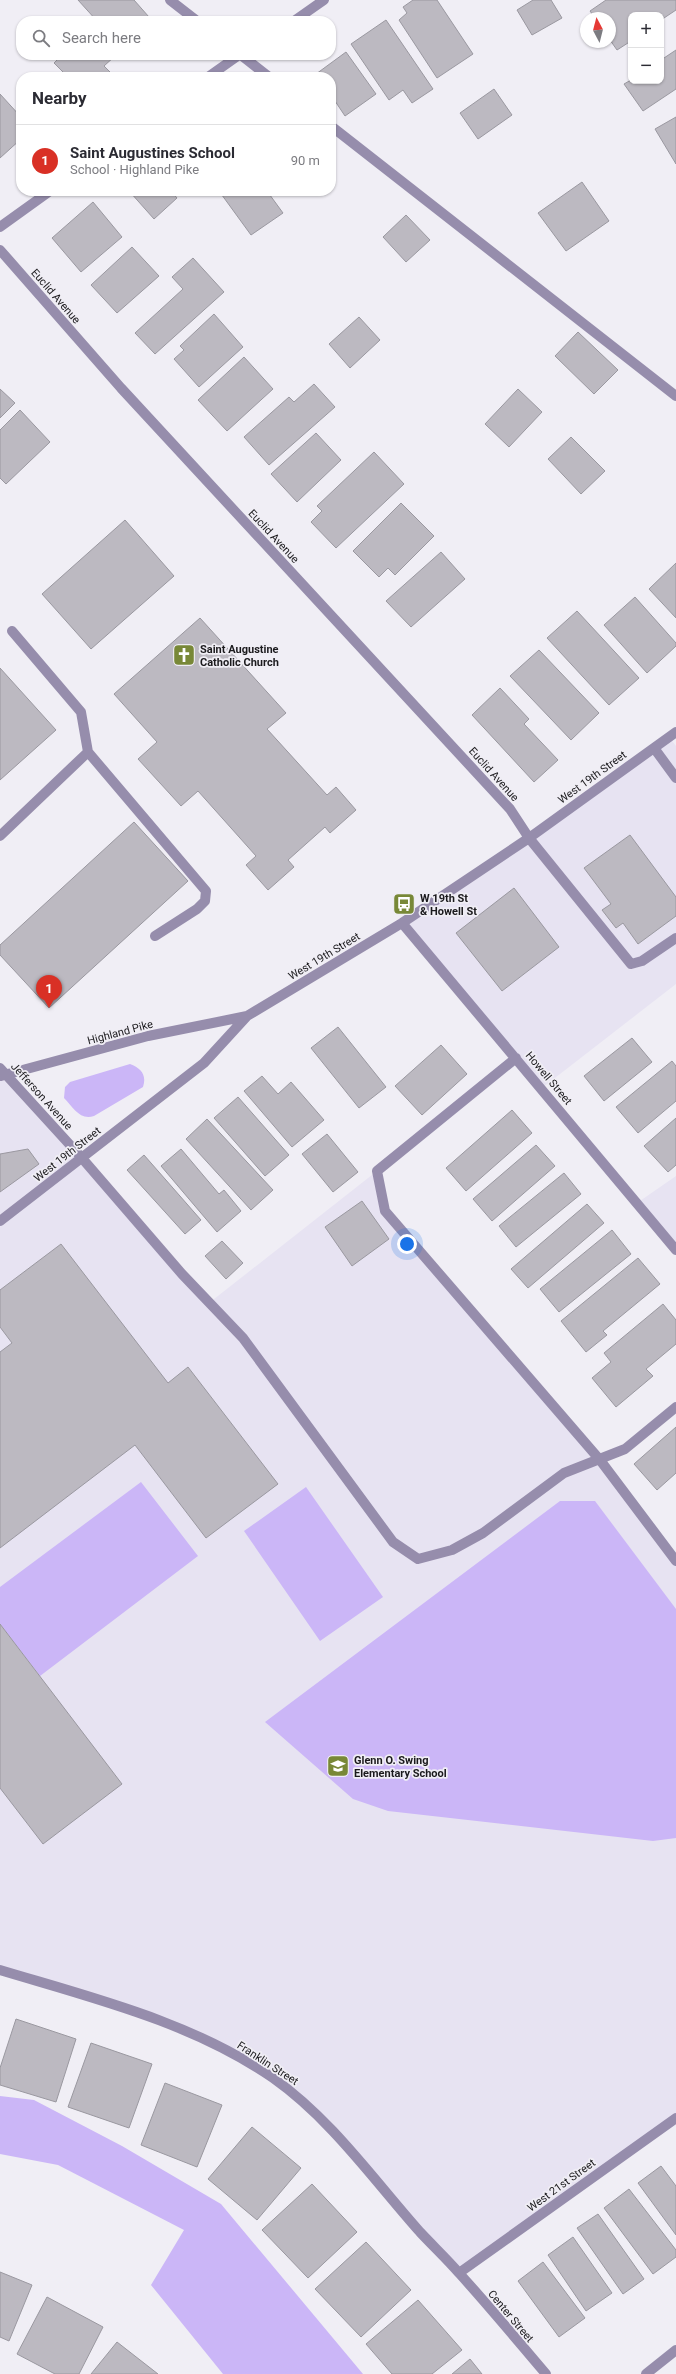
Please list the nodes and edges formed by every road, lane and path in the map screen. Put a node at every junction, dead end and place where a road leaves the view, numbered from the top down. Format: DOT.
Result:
graph roads {
  1 [pos="170,0"];
  2 [pos="324,0"];
  3 [pos="191,16"];
  4 [pos="301,16"];
  5 [pos="233,60"];
  6 [pos="247,60"];
  7 [pos="215,72"];
  8 [pos="262,72"];
  9 [pos="336,130"];
  10 [pos="43,196"];
  11 [pos="0,227"];
  12 [pos="0,250"];
  13 [pos="676,396"];
  14 [pos="12,631"];
  15 [pos="676,732"];
  16 [pos="654,748"];
  17 [pos="88,752"];
  18 [pos="676,778"];
  19 [pos="0,836"];
  20 [pos="529,838"];
  21 [pos="402,923"];
  22 [pos="155,936"];
  23 [pos="676,938"];
  24 [pos="247,1016"];
  25 [pos="516,1058"];
  26 [pos="2,1073"];
  27 [pos="81,1157"];
  28 [pos="0,1221"];
  29 [pos="676,1250"];
  30 [pos="676,1407"];
  31 [pos="600,1460"];
  32 [pos="676,1561"];
  33 [pos="0,1970"];
  34 [pos="676,2118"];
  35 [pos="459,2273"];
  36 [pos="676,2350"];
  37 [pos="546,2374"];
  38 [pos="646,2374"];
  1 -- 3 [label="street"];
  2 -- 4 [label="street"];
  5 -- 7 [label="street"];
  6 -- 8 [label="street"];
  9 -- 13 [label="street"];
  10 -- 11 [label="street"];
  12 -- 20 [label="street, Euclid Avenue"];
  14 -- 17 [label="street"];
  15 -- 16 [label="street, West 19th Street"];
  16 -- 18 [label="street"];
  16 -- 20 [label="street, West 19th Street"];
  17 -- 19 [label="street"];
  17 -- 22 [label="street"];
  20 -- 21 [label="street, West 19th Street"];
  20 -- 23 [label="street, Euclid Avenue"];
  21 -- 24 [label="street, West 19th Street"];
  21 -- 25 [label="street, Howell Street"];
  24 -- 26 [label="street, Highland Pike"];
  24 -- 27 [label="street, West 19th Street"];
  25 -- 29 [label="street, Howell Street"];
  25 -- 31 [label="street"];
  26 -- 27 [label="street, Jefferson Avenue"];
  27 -- 28 [label="street, West 19th Street"];
  27 -- 31 [label="street, Jefferson Avenue"];
  30 -- 31 [label="street, Jefferson Avenue"];
  31 -- 32 [label="street"];
  33 -- 35 [label="street, Franklin Street"];
  34 -- 35 [label="street, West 21st Street"];
  35 -- 37 [label="street, Center Street"];
  36 -- 38 [label="street"];
}
